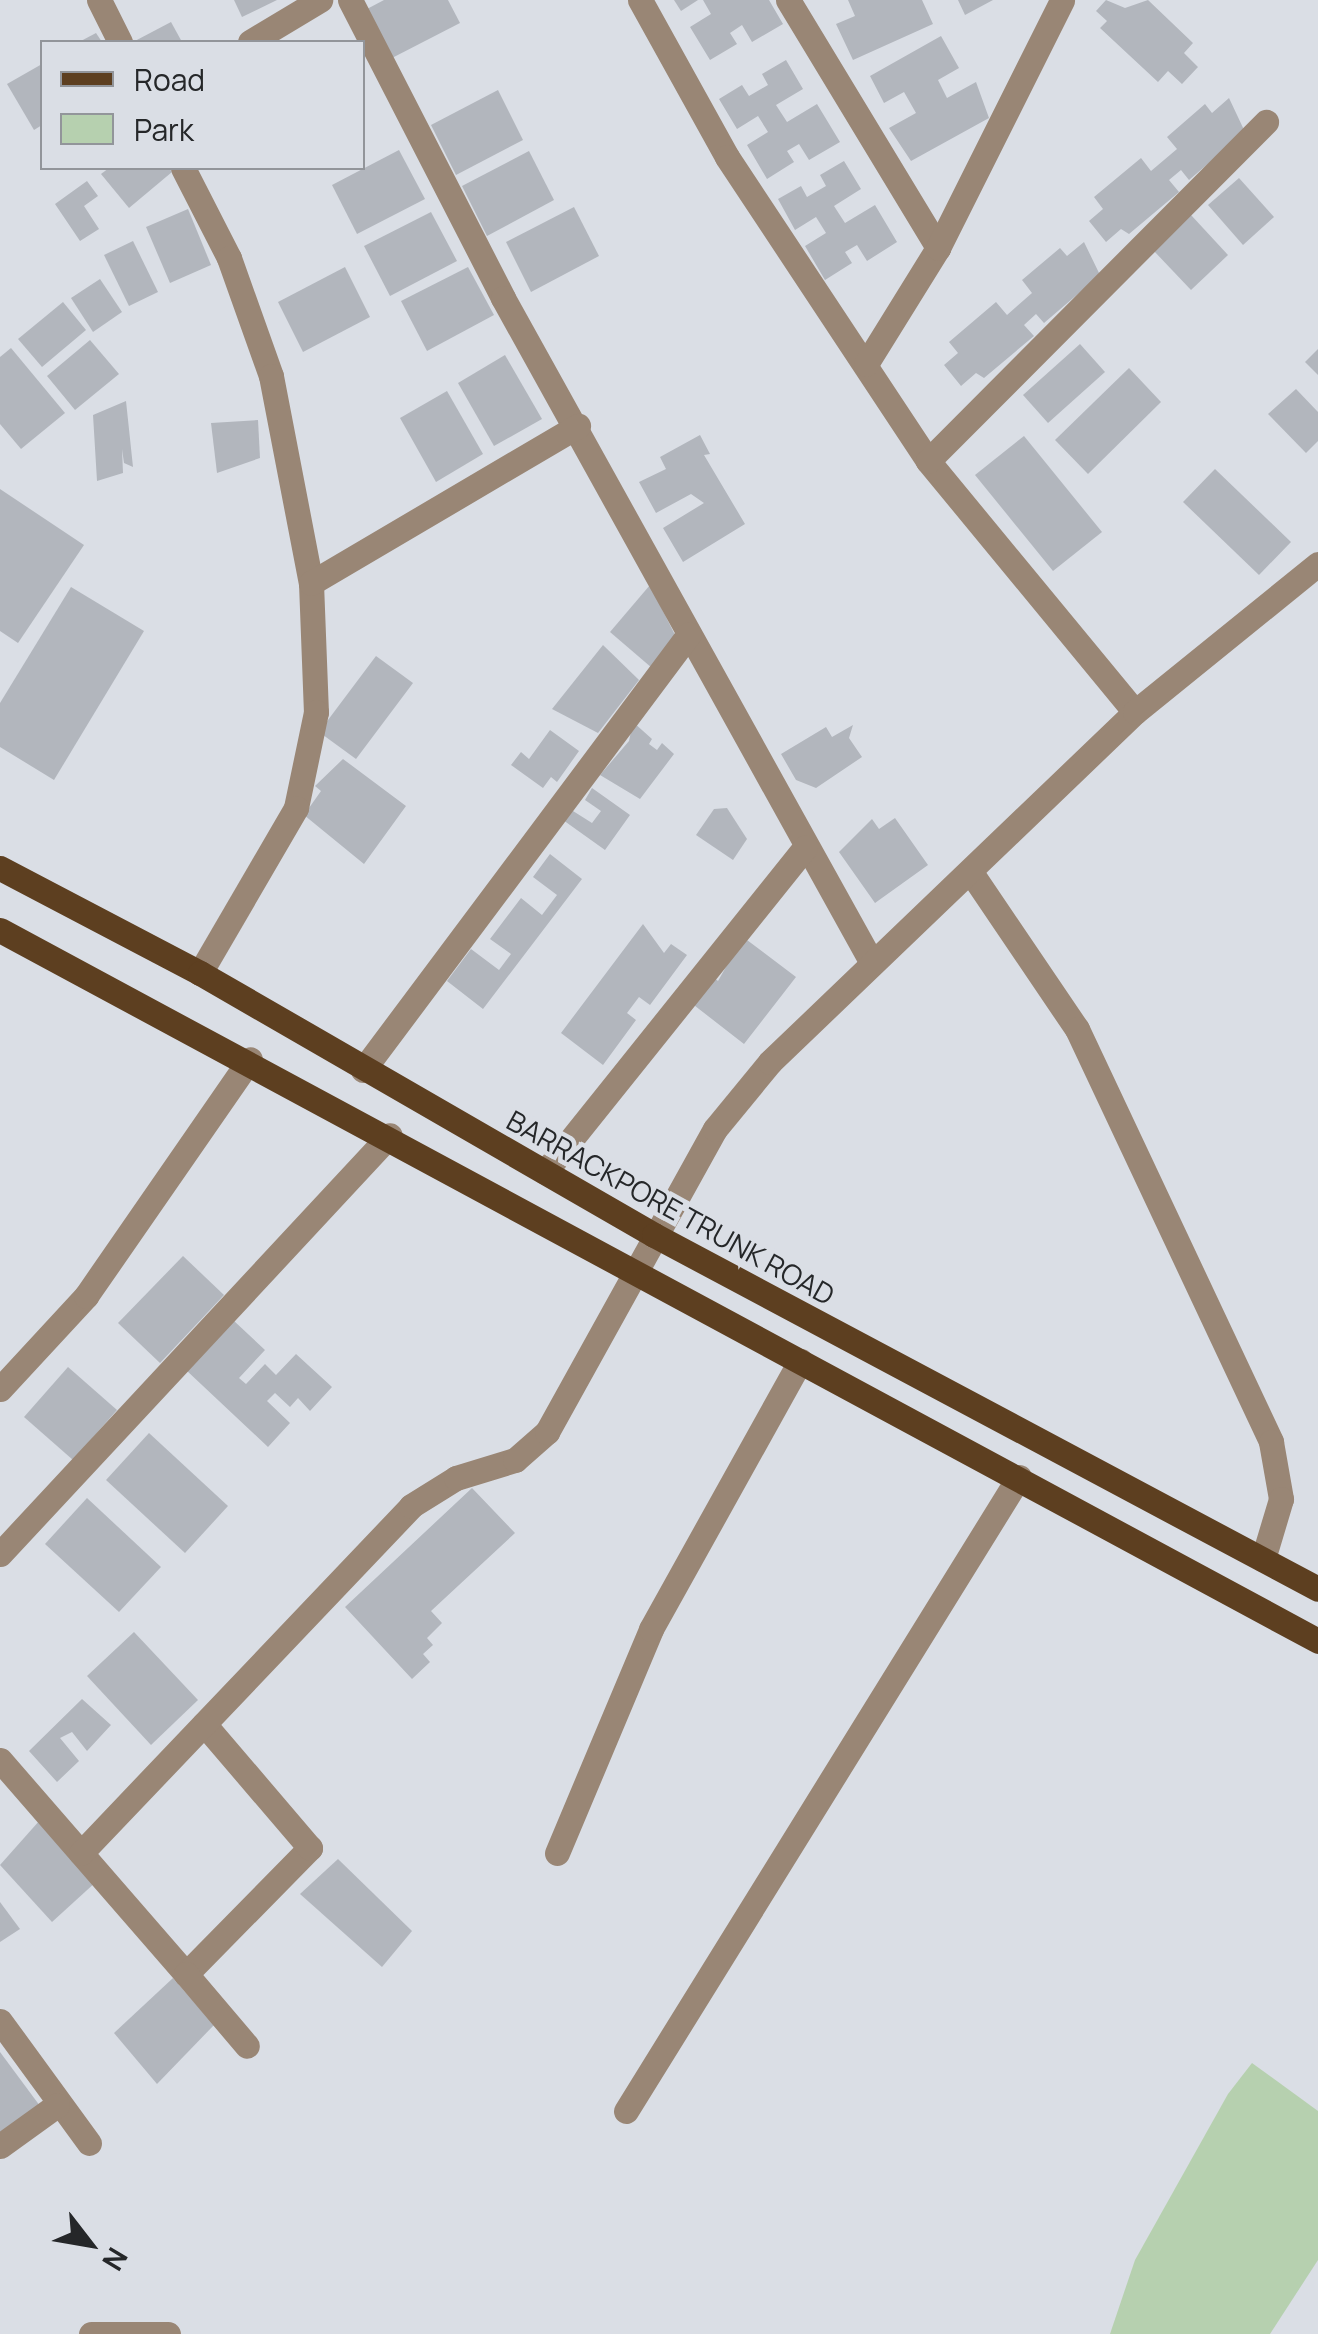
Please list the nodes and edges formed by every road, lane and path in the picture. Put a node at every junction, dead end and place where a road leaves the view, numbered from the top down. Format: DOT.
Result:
graph roads {
  1 [pos="99,0"];
  2 [pos="320,0"];
  3 [pos="350,0"];
  4 [pos="640,0"];
  5 [pos="788,0"];
  6 [pos="1062,0"];
  7 [pos="119,40"];
  8 [pos="253,40"];
  9 [pos="1266,122"];
  10 [pos="184,170"];
  11 [pos="938,248"];
  12 [pos="866,364"];
  13 [pos="578,426"];
  14 [pos="928,462"];
  15 [pos="1318,564"];
  16 [pos="311,584"];
  17 [pos="690,634"];
  18 [pos="1135,712"];
  19 [pos="805,847"];
  20 [pos="0,868"];
  21 [pos="972,874"];
  22 [pos="0,930"];
  23 [pos="872,963"];
  24 [pos="200,974"];
  25 [pos="250,1059"];
  26 [pos="363,1070"];
  27 [pos="390,1135"];
  28 [pos="545,1172"];
  29 [pos="654,1235"];
  30 [pos="638,1276"];
  31 [pos="800,1361"];
  32 [pos="0,1390"];
  33 [pos="1019,1477"];
  34 [pos="0,1554"];
  35 [pos="1263,1560"];
  36 [pos="1318,1588"];
  37 [pos="1318,1641"];
  38 [pos="204,1724"];
  39 [pos="0,1760"];
  40 [pos="81,1853"];
  41 [pos="557,1854"];
  42 [pos="186,1974"];
  43 [pos="0,2021"];
  44 [pos="247,2046"];
  45 [pos="57,2105"];
  46 [pos="626,2111"];
  47 [pos="89,2143"];
  48 [pos="0,2146"];
  49 [pos="91,2334"];
  50 [pos="168,2334"];
  1 -- 7 [label="street"];
  2 -- 8 [label="street"];
  3 -- 13 [label="street"];
  4 -- 12 [label="street"];
  5 -- 11 [label="street"];
  6 -- 11 [label="street"];
  9 -- 14 [label="street"];
  10 -- 16 [label="street"];
  11 -- 12 [label="street"];
  12 -- 14 [label="street"];
  13 -- 16 [label="street"];
  13 -- 17 [label="street"];
  14 -- 18 [label="street"];
  15 -- 18 [label="street"];
  16 -- 24 [label="street"];
  17 -- 19 [label="street"];
  17 -- 26 [label="street"];
  18 -- 21 [label="street"];
  19 -- 23 [label="street"];
  19 -- 28 [label="street"];
  20 -- 24 [label="main road, BARRACKPORE TRUNK ROAD"];
  21 -- 23 [label="street"];
  21 -- 35 [label="street"];
  22 -- 25 [label="main road"];
  23 -- 29 [label="street"];
  24 -- 26 [label="main road, BARRACKPORE TRUNK ROAD"];
  25 -- 27 [label="main road"];
  25 -- 32 [label="street"];
  26 -- 28 [label="main road, BARRACKPORE TRUNK ROAD"];
  27 -- 30 [label="main road"];
  27 -- 34 [label="street"];
  28 -- 29 [label="main road, BARRACKPORE TRUNK ROAD"];
  29 -- 30 [label="street"];
  29 -- 35 [label="main road, BARRACKPORE TRUNK ROAD"];
  30 -- 31 [label="main road"];
  30 -- 38 [label="street"];
  31 -- 33 [label="main road"];
  31 -- 41 [label="street"];
  33 -- 37 [label="main road"];
  33 -- 46 [label="street"];
  35 -- 36 [label="main road, BARRACKPORE TRUNK ROAD"];
  38 -- 40 [label="street"];
  38 -- 42 [label="street"];
  39 -- 40 [label="street"];
  40 -- 42 [label="street"];
  42 -- 44 [label="street"];
  43 -- 45 [label="street"];
  45 -- 47 [label="street"];
  45 -- 48 [label="street"];
  49 -- 50 [label="street"];
}
